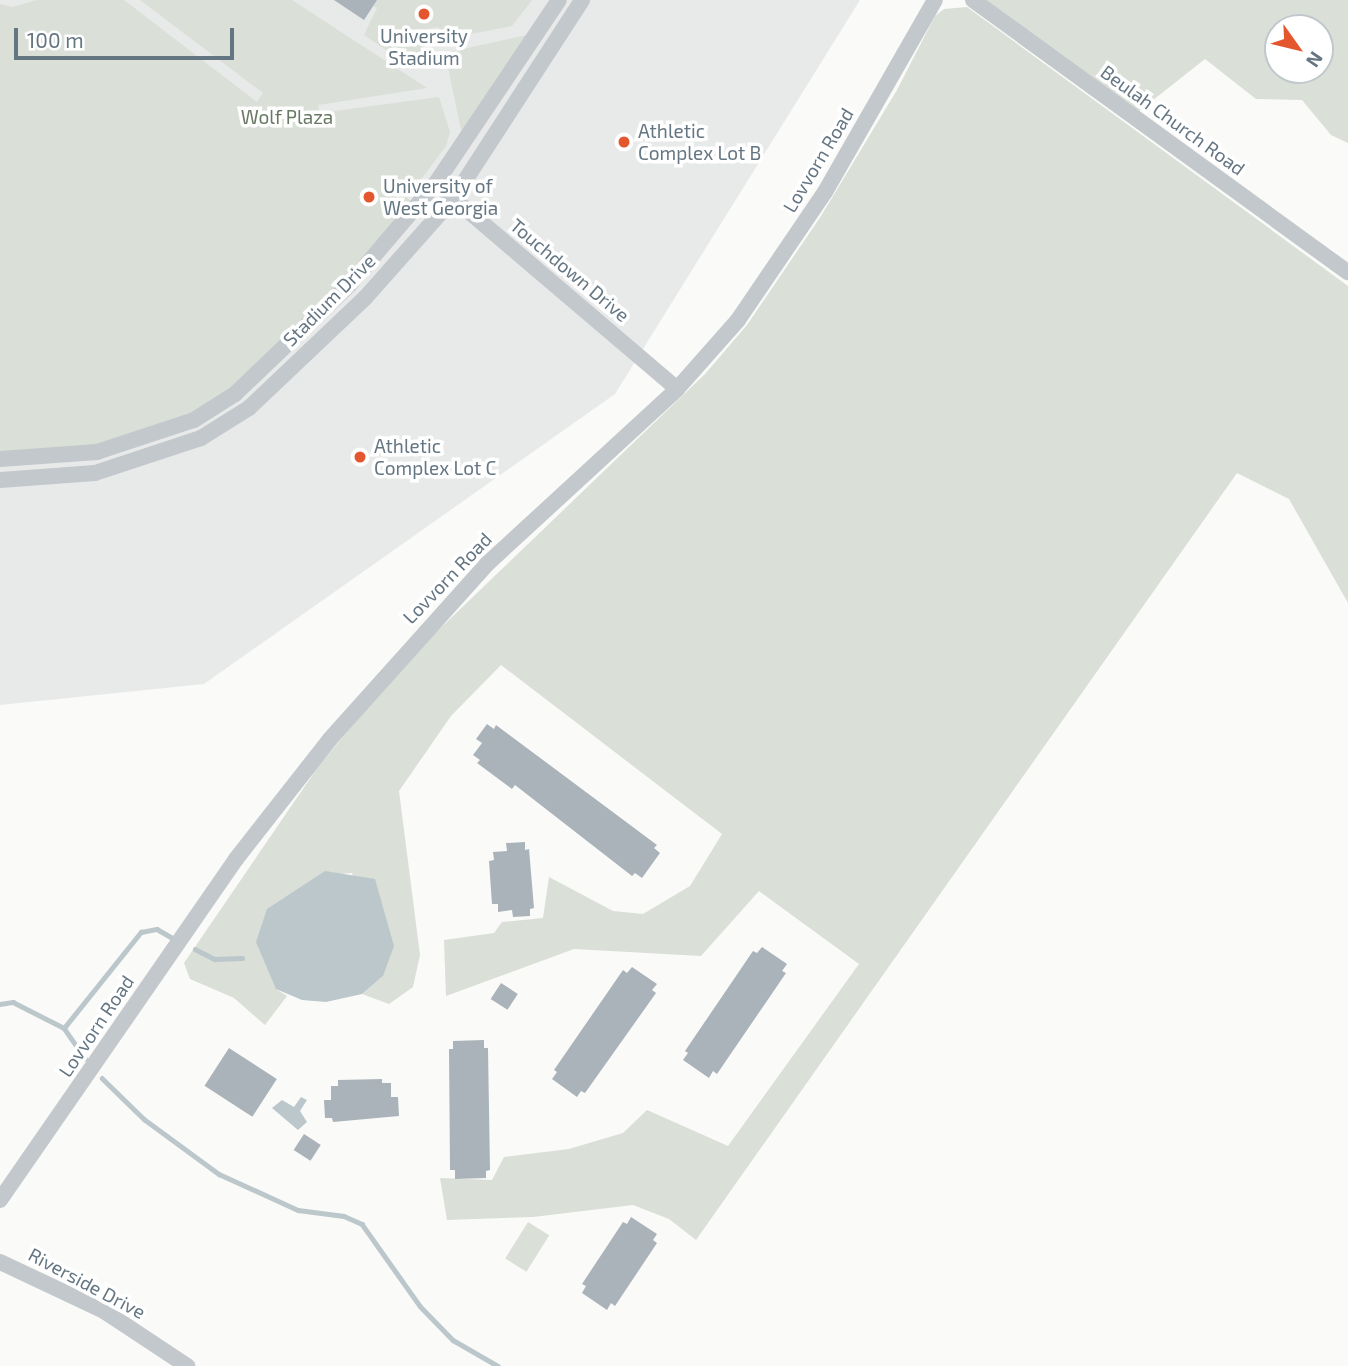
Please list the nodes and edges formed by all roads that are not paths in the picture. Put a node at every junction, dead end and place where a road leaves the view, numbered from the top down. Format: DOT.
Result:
graph roads {
  1 [pos="559,0"];
  2 [pos="582,0"];
  3 [pos="935,0"];
  4 [pos="973,0"];
  5 [pos="436,183"];
  6 [pos="453,199"];
  7 [pos="1348,272"];
  8 [pos="677,390"];
  9 [pos="0,459"];
  10 [pos="0,480"];
  11 [pos="0,1199"];
  12 [pos="0,1262"];
  13 [pos="187,1366"];
  1 -- 5 [label="street, Stadium Drive"];
  2 -- 6 [label="street, Stadium Drive"];
  3 -- 8 [label="street, Lovvorn Road"];
  4 -- 7 [label="street, Beulah Church Road"];
  5 -- 6 [label="street, Touchdown Drive"];
  5 -- 9 [label="street, Stadium Drive"];
  6 -- 8 [label="street, Touchdown Drive"];
  6 -- 10 [label="street, Stadium Drive"];
  8 -- 11 [label="street, Lovvorn Road"];
  12 -- 13 [label="street, Riverside Drive"];
}
